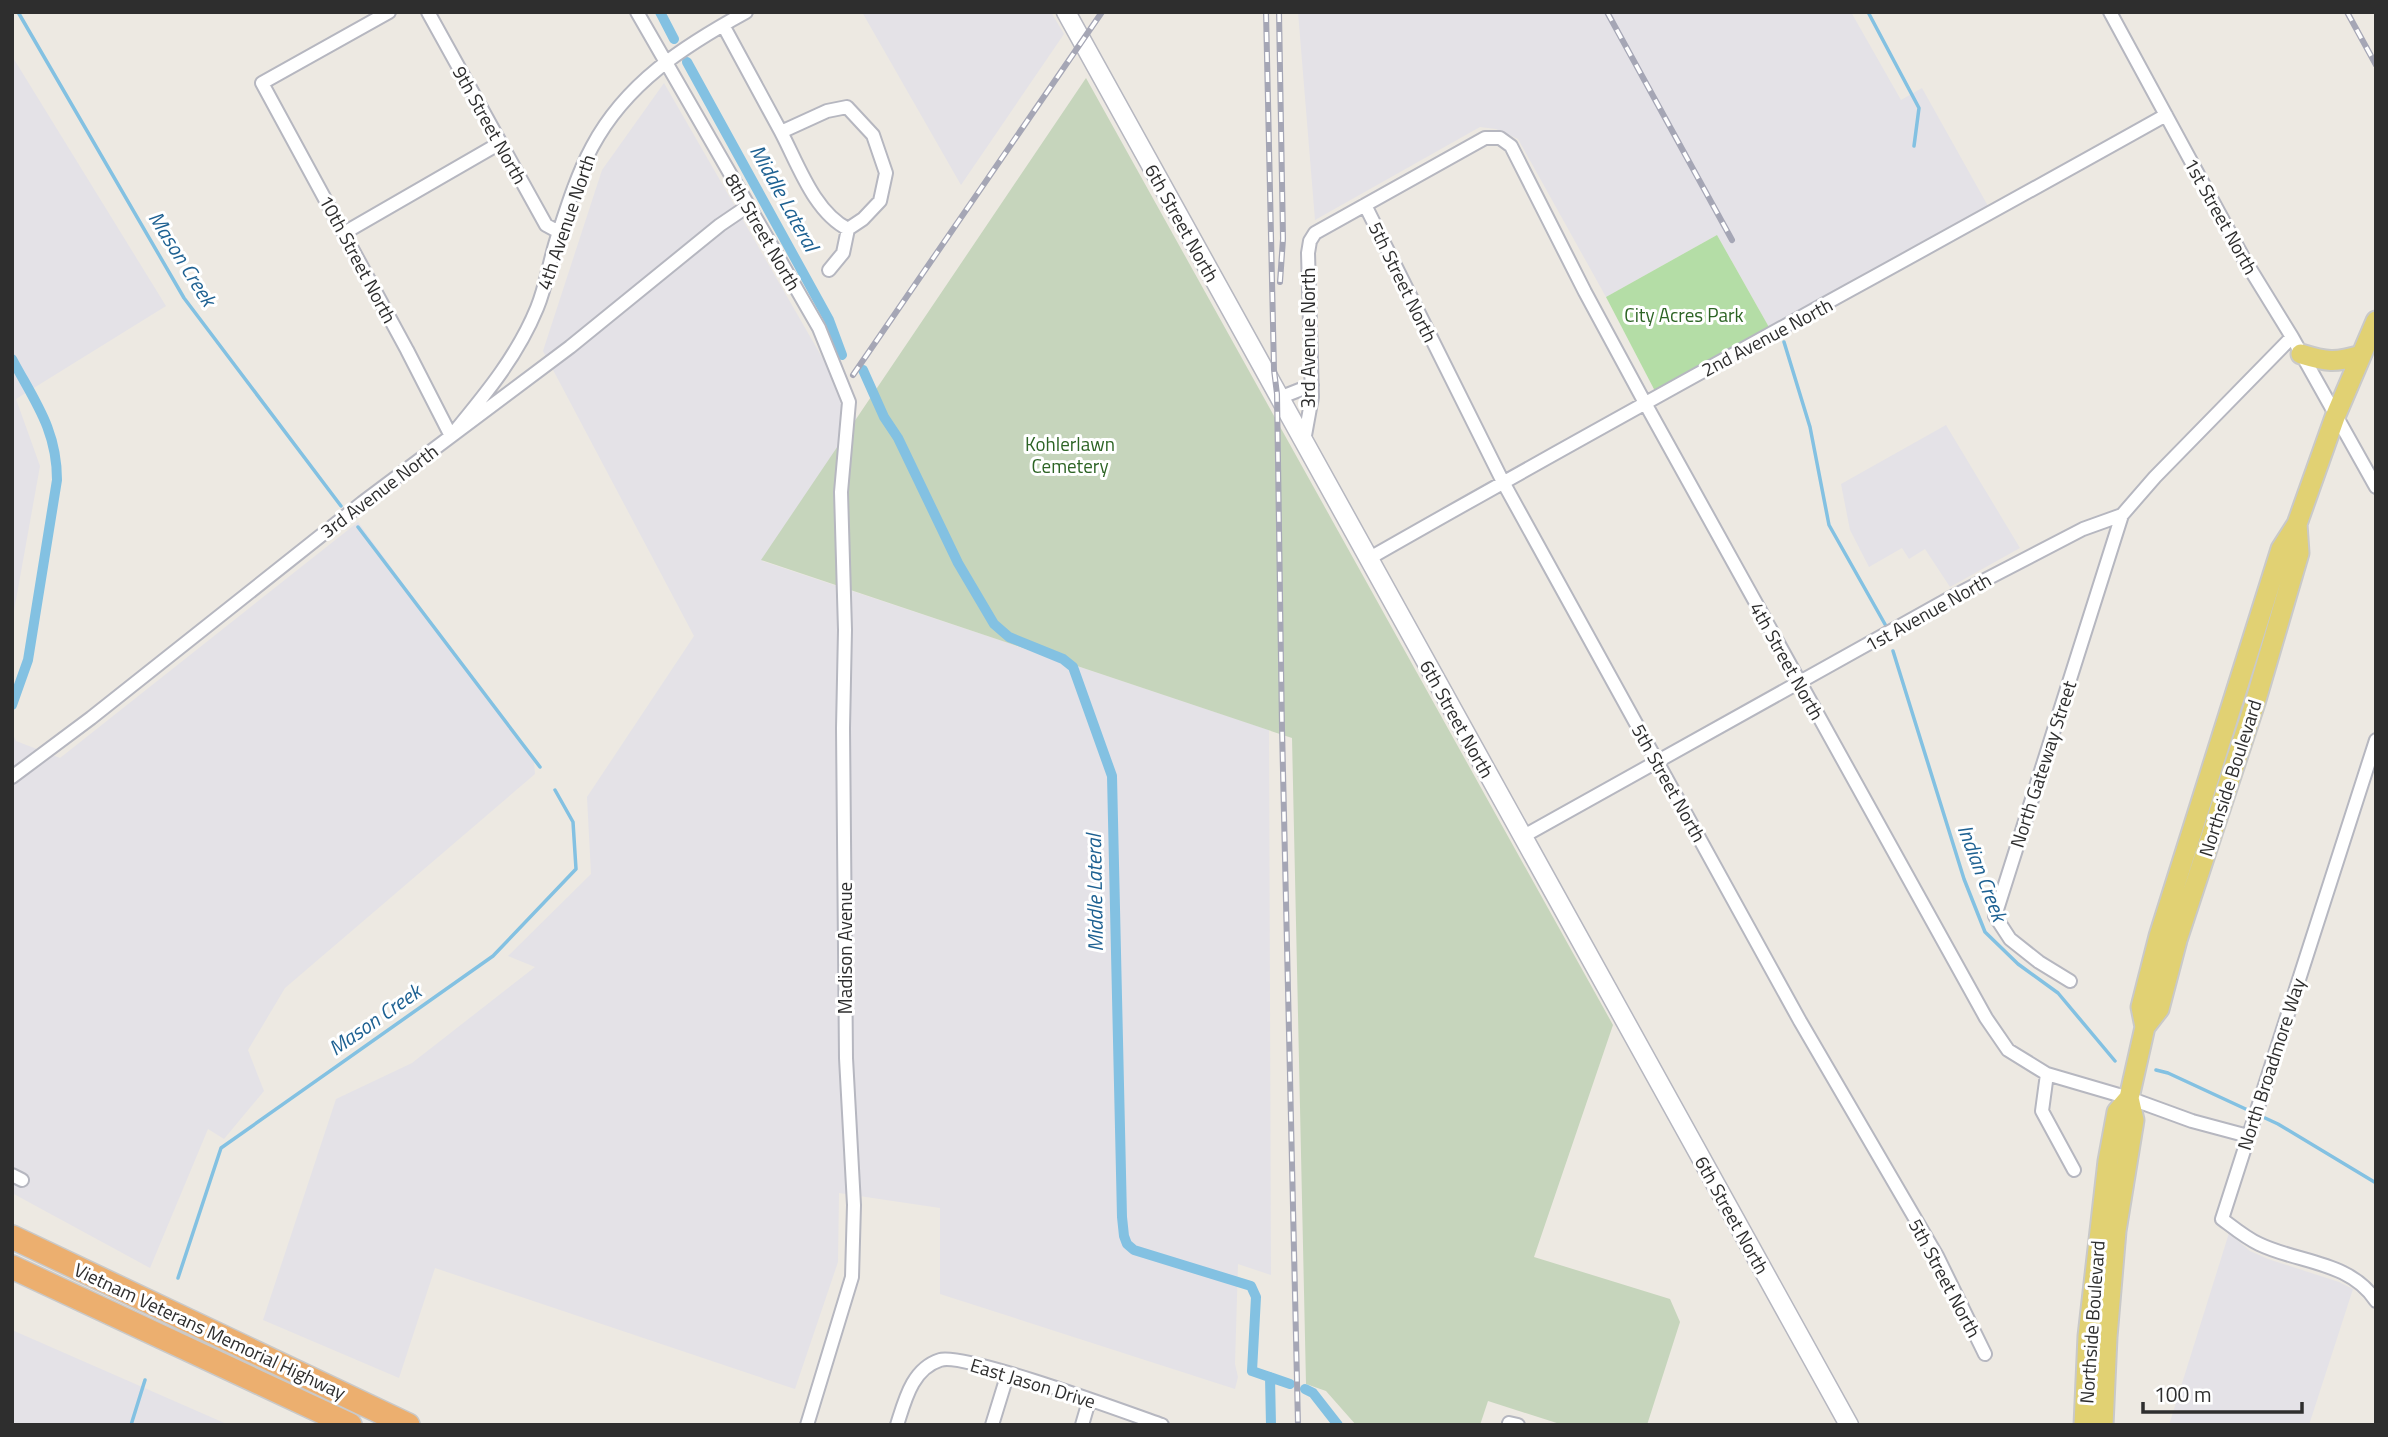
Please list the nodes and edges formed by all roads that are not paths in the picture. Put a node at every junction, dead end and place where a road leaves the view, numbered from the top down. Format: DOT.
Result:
graph roads {
  1 [pos="389,12"];
  2 [pos="428,12"];
  3 [pos="637,12"];
  4 [pos="746,12"];
  5 [pos="1066,12"];
  6 [pos="2110,12"];
  7 [pos="723,25"];
  8 [pos="664,62"];
  9 [pos="2166,115"];
  10 [pos="781,132"];
  11 [pos="1500,138"];
  12 [pos="500,143"];
  13 [pos="1365,205"];
  14 [pos="748,206"];
  15 [pos="848,229"];
  16 [pos="559,232"];
  17 [pos="344,233"];
  18 [pos="829,270"];
  19 [pos="2376,321"];
  20 [pos="2297,346"];
  21 [pos="2361,355"];
  22 [pos="1312,385"];
  23 [pos="1279,398"];
  24 [pos="1645,403"];
  25 [pos="2335,417"];
  26 [pos="451,436"];
  27 [pos="1304,443"];
  28 [pos="843,465"];
  29 [pos="1503,482"];
  30 [pos="2376,487"];
  31 [pos="2122,515"];
  32 [pos="1368,559"];
  33 [pos="1799,683"];
  34 [pos="2376,740"];
  35 [pos="1657,762"];
  36 [pos="12,777"];
  37 [pos="1522,837"];
  38 [pos="2070,981"];
  39 [pos="2047,1074"];
  40 [pos="2129,1098"];
  41 [pos="2250,1130"];
  42 [pos="2074,1170"];
  43 [pos="12,1227"];
  44 [pos="12,1237"];
  45 [pos="12,1267"];
  46 [pos="12,1280"];
  47 [pos="48,1283"];
  48 [pos="2376,1301"];
  49 [pos="198,1325"];
  50 [pos="1985,1354"];
  51 [pos="1008,1373"];
  52 [pos="1089,1401"];
  53 [pos="351,1425"];
  54 [pos="408,1425"];
  55 [pos="807,1425"];
  56 [pos="897,1425"];
  57 [pos="992,1425"];
  58 [pos="1082,1425"];
  59 [pos="1162,1425"];
  60 [pos="1849,1425"];
  61 [pos="2084,1425"];
  62 [pos="2103,1425"];
  1 -- 17 [label="street, 10th Street North"];
  2 -- 12 [label="street, 9th Street North"];
  3 -- 8 [label="street, 8th Street North"];
  4 -- 7 [label="street, 4th Avenue North"];
  5 -- 23 [label="street, 6th Street North"];
  6 -- 9 [label="street, 1st Street North"];
  7 -- 8 [label="street, 4th Avenue North"];
  7 -- 10 [label="street"];
  8 -- 14 [label="street, 8th Street North"];
  8 -- 16 [label="street, 4th Avenue North"];
  9 -- 20 [label="street, 1st Street North"];
  9 -- 24 [label="street, 2nd Avenue North"];
  10 -- 15 [label="street"];
  10 -- 15 [label="street"];
  11 -- 13 [label="street, 3rd Avenue North"];
  11 -- 24 [label="street, 4th Street North"];
  12 -- 16 [label="street, 9th Street North"];
  12 -- 17 [label="street"];
  13 -- 22 [label="street, 3rd Avenue North"];
  13 -- 29 [label="street, 5th Street North"];
  14 -- 26 [label="street, 3rd Avenue North"];
  14 -- 28 [label="street, 8th Street North"];
  15 -- 18 [label="street"];
  16 -- 26 [label="street, 4th Avenue North"];
  17 -- 26 [label="street, 10th Street North"];
  19 -- 21 [label="main road, Northside Boulevard"];
  20 -- 21 [label="main road"];
  20 -- 25 [label="street, 1st Street North"];
  20 -- 31 [label="street, 1st Avenue North"];
  21 -- 25 [label="main road, Northside Boulevard"];
  22 -- 23 [label="street"];
  22 -- 27 [label="street, 3rd Avenue North"];
  23 -- 27 [label="street, 6th Street North"];
  24 -- 29 [label="street, 2nd Avenue North"];
  24 -- 33 [label="street, 4th Street North"];
  25 -- 30 [label="street"];
  25 -- 40 [label="main road, Northside Boulevard"];
  26 -- 36 [label="street, 3rd Avenue North"];
  27 -- 32 [label="street, 6th Street North"];
  28 -- 55 [label="street, Madison Avenue"];
  29 -- 32 [label="street, 2nd Avenue North"];
  29 -- 35 [label="street, 5th Street North"];
  31 -- 33 [label="street, 1st Avenue North"];
  31 -- 38 [label="street, North Gateway Street"];
  32 -- 37 [label="street, 6th Street North"];
  33 -- 35 [label="street, 1st Avenue North"];
  33 -- 39 [label="street, 4th Street North"];
  34 -- 41 [label="street, North Broadmore Way"];
  35 -- 37 [label="street, 1st Avenue North"];
  35 -- 50 [label="street, 5th Street North"];
  37 -- 60 [label="street, 6th Street North"];
  39 -- 40 [label="street, 4th Street North"];
  39 -- 42 [label="street"];
  40 -- 41 [label="street, 4th Street North"];
  40 -- 61 [label="main road, Northside Boulevard"];
  40 -- 62 [label="main road, Northside Boulevard"];
  41 -- 48 [label="street, North Broadmore Way"];
  43 -- 49 [label="highway"];
  44 -- 49 [label="highway, Vietnam Veterans Memorial Highway"];
  45 -- 47 [label="highway, Vietnam Veterans Memorial Highway"];
  46 -- 47 [label="highway"];
  47 -- 53 [label="highway, Vietnam Veterans Memorial Highway"];
  49 -- 54 [label="highway, Vietnam Veterans Memorial Highway"];
  51 -- 52 [label="street, East Jason Drive"];
  51 -- 56 [label="street, East Jason Drive"];
  51 -- 57 [label="street"];
  52 -- 58 [label="street"];
  52 -- 59 [label="street, East Jason Drive"];
}
